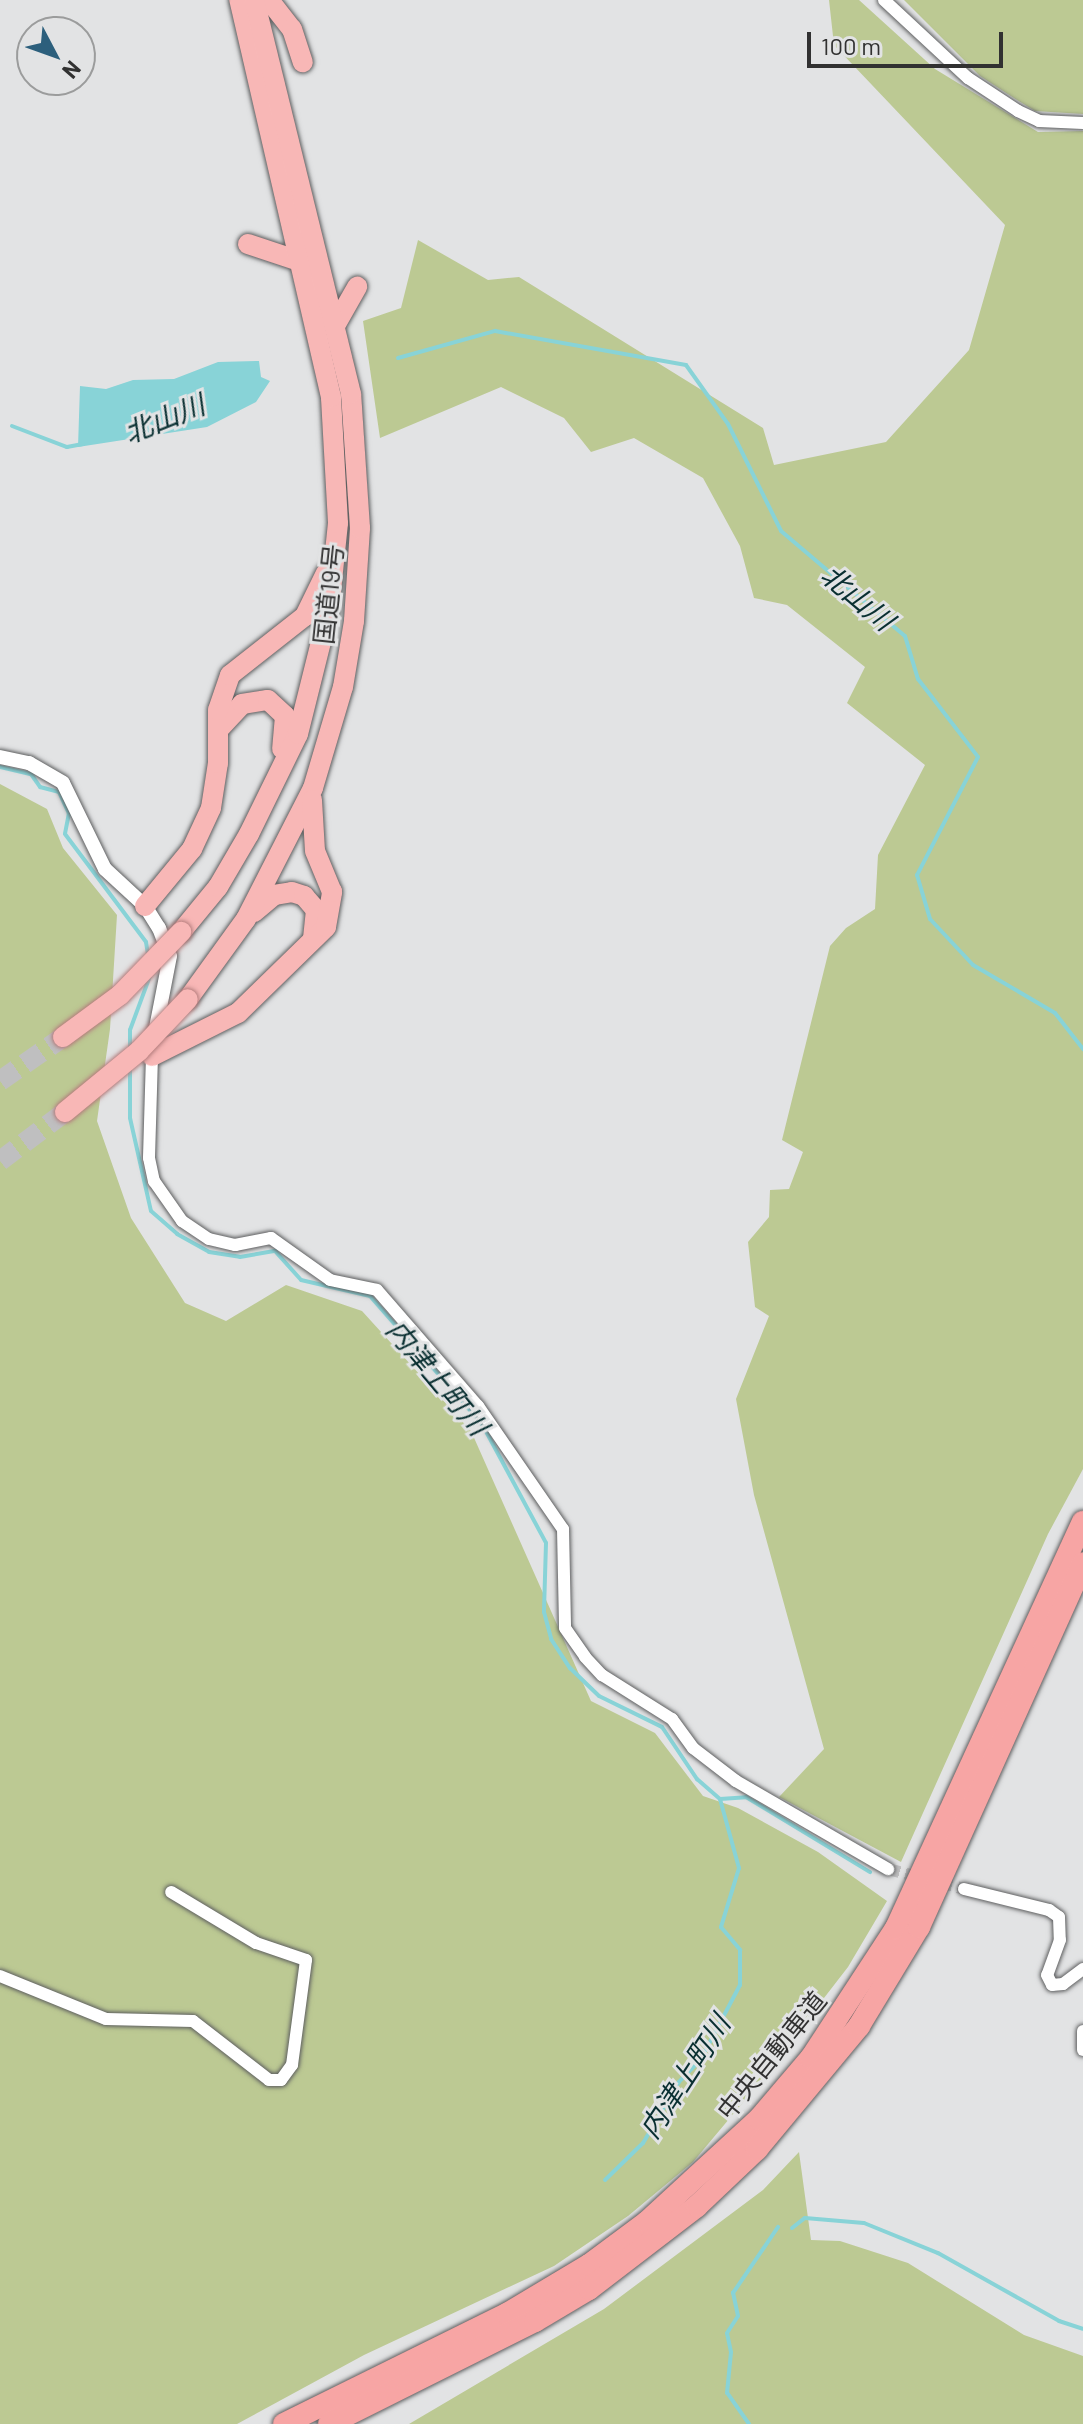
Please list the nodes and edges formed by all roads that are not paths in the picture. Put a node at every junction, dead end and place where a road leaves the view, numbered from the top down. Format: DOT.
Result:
graph roads {
  1 [pos="239,0"];
  2 [pos="254,0"];
  3 [pos="269,0"];
  4 [pos="884,0"];
  5 [pos="303,62"];
  6 [pos="1083,123"];
  7 [pos="248,244"];
  8 [pos="302,262"];
  9 [pos="357,287"];
  10 [pos="336,324"];
  11 [pos="338,523"];
  12 [pos="219,729"];
  13 [pos="0,757"];
  14 [pos="275,785"];
  15 [pos="313,788"];
  16 [pos="145,906"];
  17 [pos="246,919"];
  18 [pos="311,945"];
  19 [pos="63,1037"];
  20 [pos="152,1056"];
  21 [pos="65,1112"];
  22 [pos="1083,1522"];
  23 [pos="1083,1563"];
  24 [pos="888,1869"];
  25 [pos="964,1889"];
  26 [pos="171,1892"];
  27 [pos="1083,1969"];
  28 [pos="0,1976"];
  29 [pos="1083,2031"];
  30 [pos="1083,2050"];
  31 [pos="284,2424"];
  32 [pos="329,2424"];
  1 -- 8 [label="highway, 国道19号"];
  2 -- 10 [label="highway, 国道19号"];
  3 -- 5 [label="highway"];
  4 -- 6 [label="street"];
  7 -- 8 [label="highway"];
  8 -- 11 [label="highway, 国道19号"];
  9 -- 10 [label="highway"];
  10 -- 15 [label="highway, 国道19号"];
  11 -- 12 [label="highway"];
  11 -- 14 [label="highway, 国道19号"];
  12 -- 14 [label="highway"];
  12 -- 16 [label="highway"];
  13 -- 16 [label="street"];
  14 -- 19 [label="highway, 国道19号, bridge"];
  15 -- 17 [label="highway, 国道19号"];
  15 -- 18 [label="highway"];
  16 -- 20 [label="street"];
  17 -- 18 [label="highway"];
  17 -- 21 [label="highway, 国道19号, bridge"];
  18 -- 20 [label="highway"];
  20 -- 24 [label="street"];
  22 -- 31 [label="highway, 中央自動車道"];
  23 -- 32 [label="highway, 中央自動車道"];
  25 -- 27 [label="street"];
  26 -- 28 [label="street"];
  29 -- 30 [label="street"];
}
